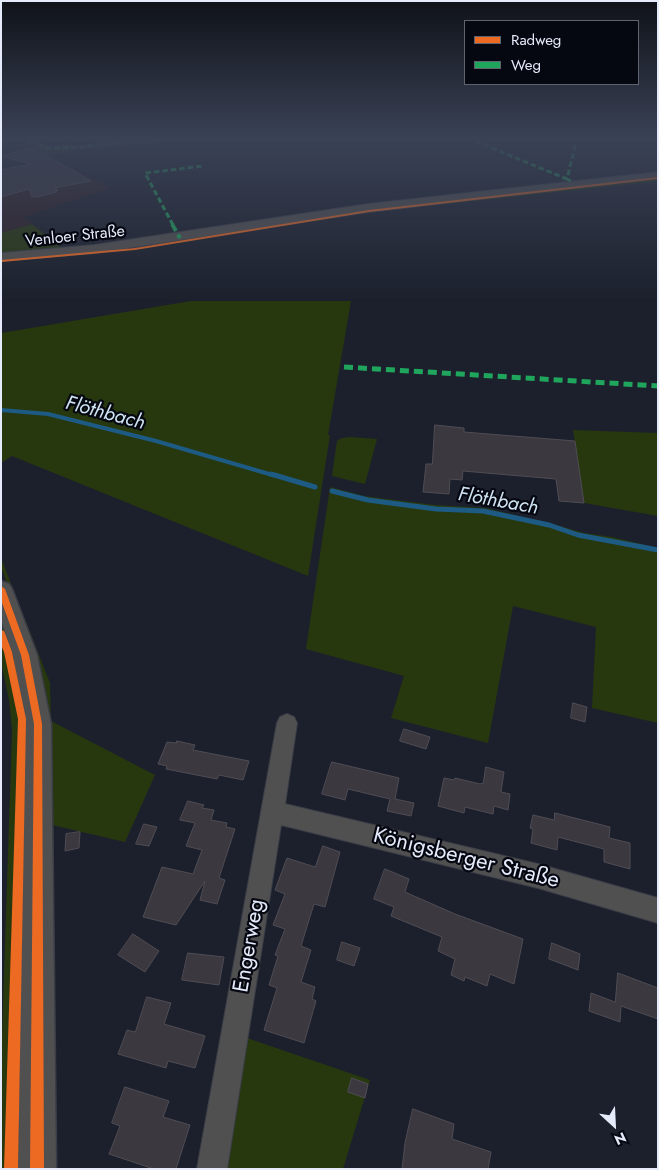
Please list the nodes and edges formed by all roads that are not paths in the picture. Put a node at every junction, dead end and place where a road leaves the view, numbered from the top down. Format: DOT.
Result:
graph roads {
  1 [pos="508,193"];
  2 [pos="1,257"];
  3 [pos="1,589"];
  4 [pos="287,723"];
  5 [pos="273,812"];
  6 [pos="658,911"];
  7 [pos="37,1169"];
  8 [pos="212,1169"];
  1 -- 2 [label="main road, Venloer Straße"];
  3 -- 7 [label="street"];
  4 -- 5 [label="street, Engerweg"];
  5 -- 6 [label="street, Königsberger Straße"];
  5 -- 8 [label="street, Engerweg"];
}
